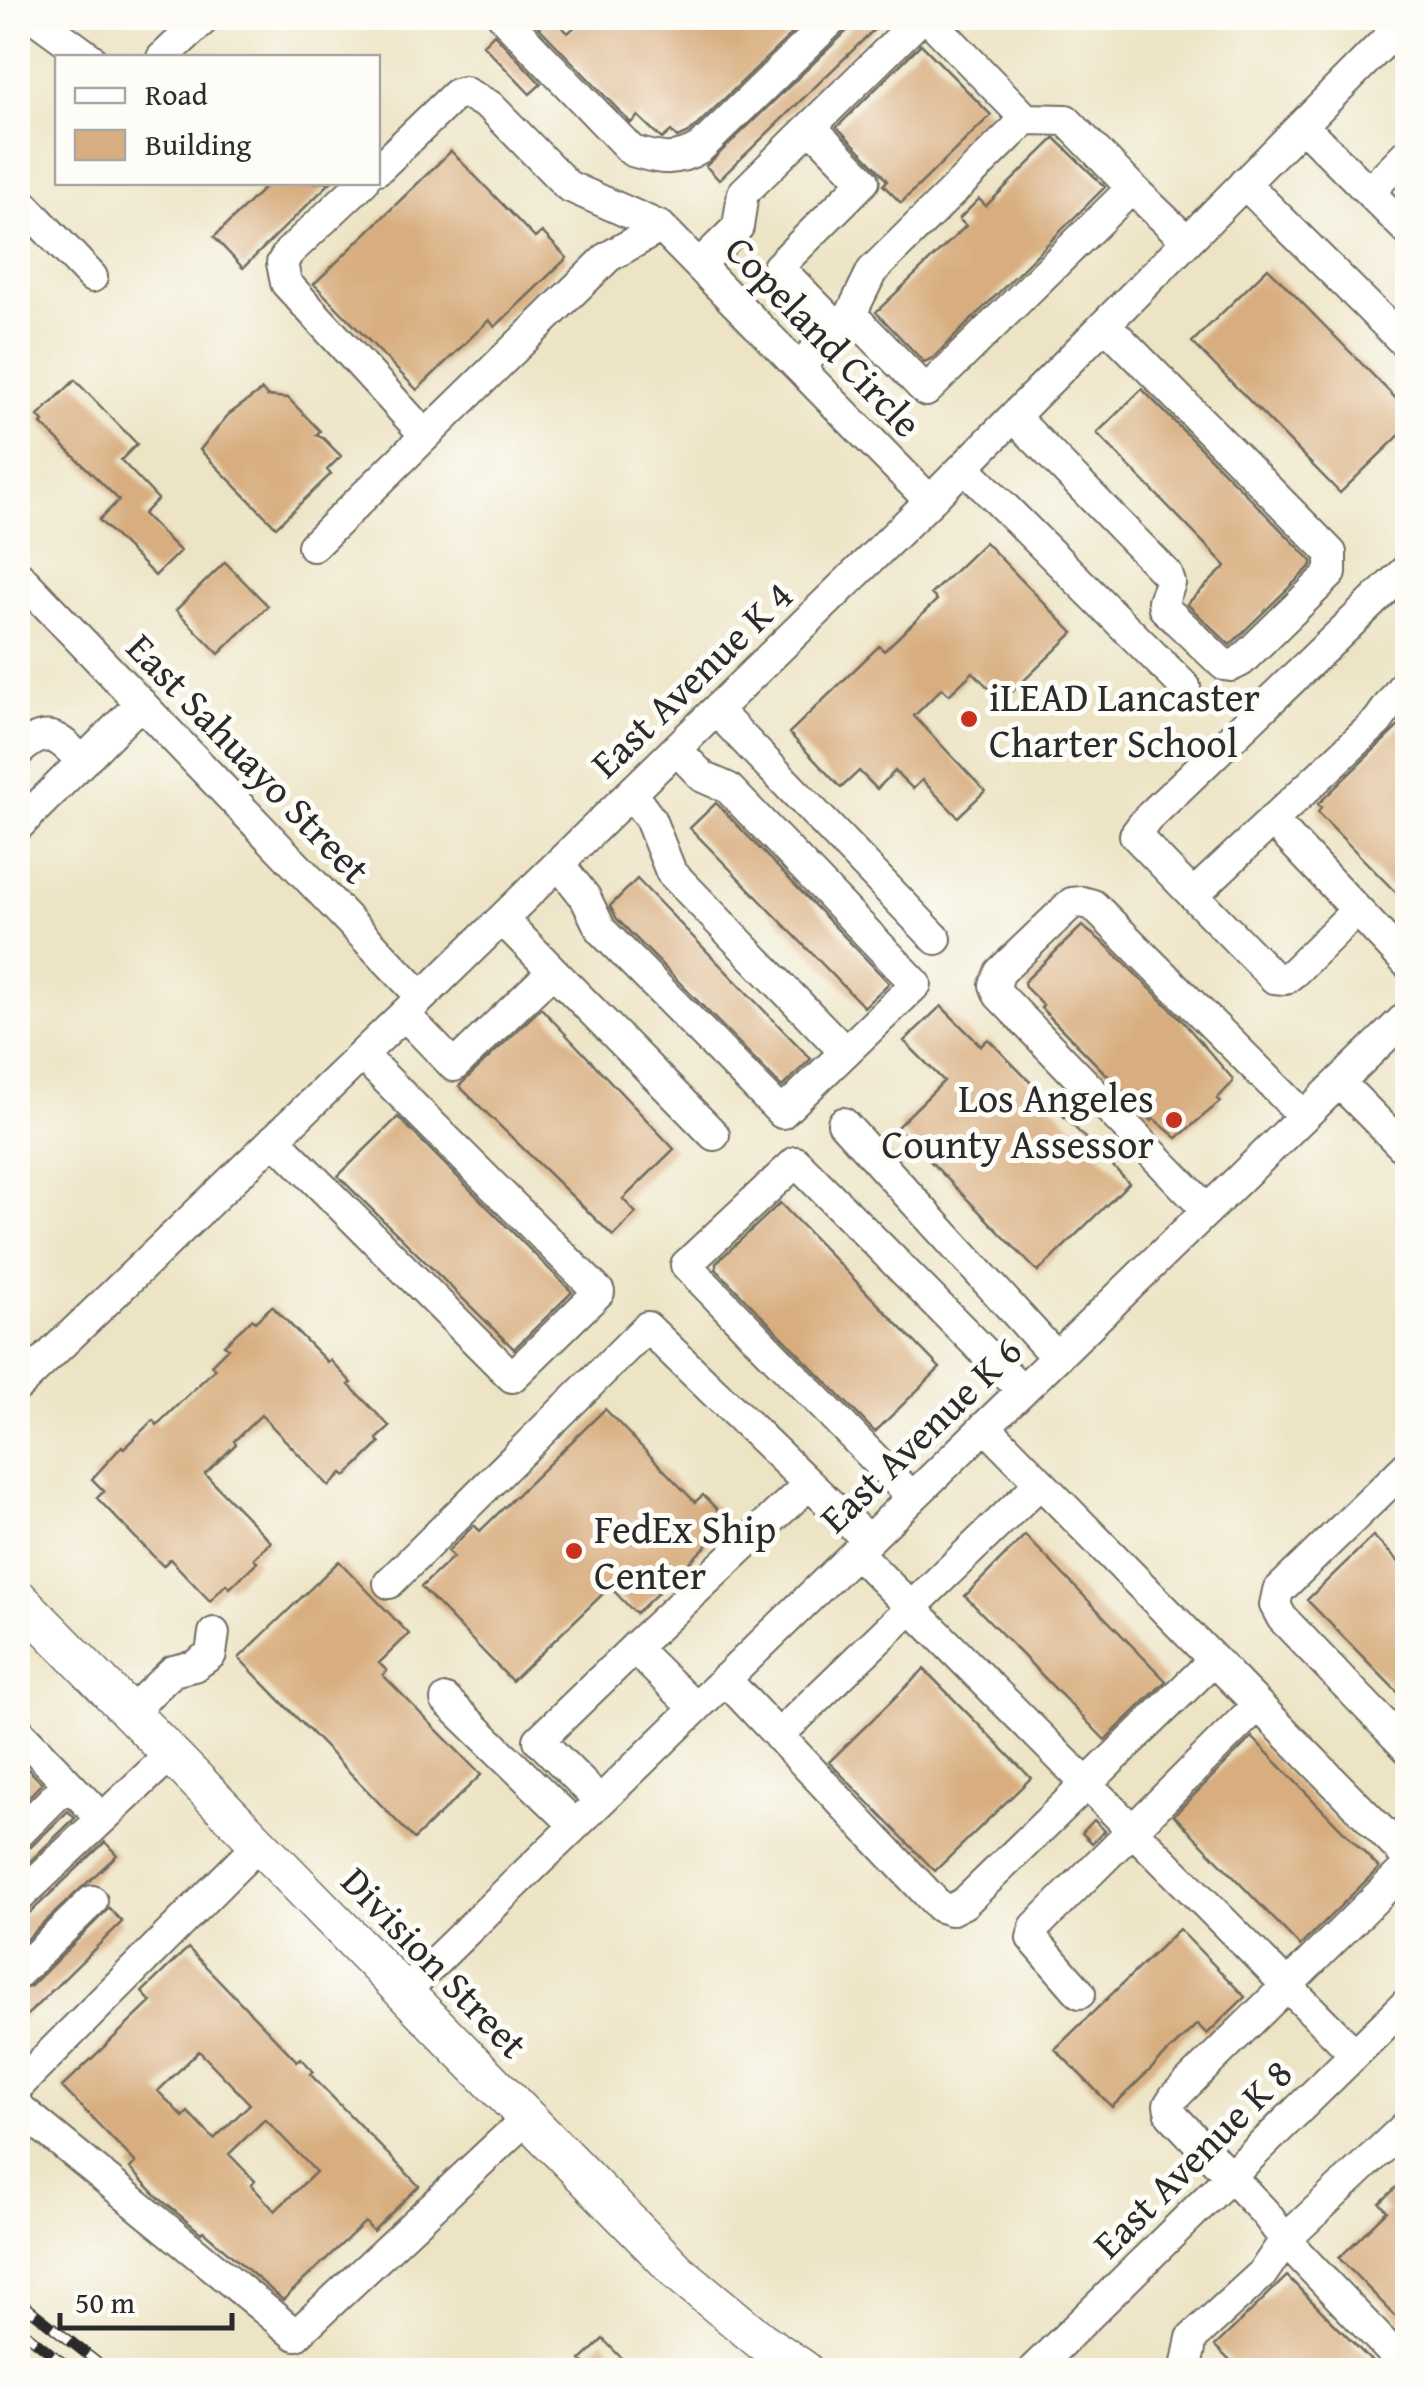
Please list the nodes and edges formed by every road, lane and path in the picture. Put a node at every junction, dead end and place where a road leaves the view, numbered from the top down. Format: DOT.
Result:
graph roads {
  1 [pos="35,18"];
  2 [pos="205,18"];
  3 [pos="504,18"];
  4 [pos="834,18"];
  5 [pos="924,18"];
  6 [pos="1403,30"];
  7 [pos="86,55"];
  8 [pos="165,55"];
  9 [pos="1026,119"];
  10 [pos="1302,124"];
  11 [pos="811,127"];
  12 [pos="1408,152"];
  13 [pos="380,167"];
  14 [pos="1244,183"];
  15 [pos="360,185"];
  16 [pos="1132,188"];
  17 [pos="1369,192"];
  18 [pos="18,199"];
  19 [pos="661,227"];
  20 [pos="1408,231"];
  21 [pos="1187,241"];
  22 [pos="700,265"];
  23 [pos="92,276"];
  24 [pos="845,321"];
  25 [pos="1106,324"];
  26 [pos="1408,346"];
  27 [pos="799,367"];
  28 [pos="1014,417"];
  29 [pos="424,435"];
  30 [pos="964,467"];
  31 [pos="930,501"];
  32 [pos="313,546"];
  33 [pos="1408,568"];
  34 [pos="18,575"];
  35 [pos="1408,679"];
  36 [pos="1185,687"];
  37 [pos="141,704"];
  38 [pos="716,710"];
  39 [pos="676,750"];
  40 [pos="18,752"];
  41 [pos="82,762"];
  42 [pos="631,793"];
  43 [pos="1272,820"];
  44 [pos="18,826"];
  45 [pos="558,864"];
  46 [pos="1193,895"];
  47 [pos="1357,910"];
  48 [pos="502,919"];
  49 [pos="936,939"];
  50 [pos="1408,964"];
  51 [pos="553,971"];
  52 [pos="413,1006"];
  53 [pos="1408,1015"];
  54 [pos="846,1052"];
  55 [pos="362,1055"];
  56 [pos="1338,1082"];
  57 [pos="1304,1116"];
  58 [pos="842,1124"];
  59 [pos="714,1135"];
  60 [pos="274,1139"];
  61 [pos="1408,1152"];
  62 [pos="1208,1210"];
  63 [pos="1056,1357"];
  64 [pos="18,1386"];
  65 [pos="1022,1390"];
  66 [pos="985,1426"];
  67 [pos="1402,1482"];
  68 [pos="1040,1483"];
  69 [pos="809,1484"];
  70 [pos="912,1497"];
  71 [pos="862,1546"];
  72 [pos="389,1583"];
  73 [pos="18,1598"];
  74 [pos="912,1608"];
  75 [pos="214,1632"];
  76 [pos="634,1648"];
  77 [pos="1214,1660"];
  78 [pos="725,1679"];
  79 [pos="446,1700"];
  80 [pos="1258,1705"];
  81 [pos="695,1708"];
  82 [pos="129,1712"];
  83 [pos="778,1736"];
  84 [pos="1408,1749"];
  85 [pos="24,1750"];
  86 [pos="170,1755"];
  87 [pos="1086,1783"];
  88 [pos="68,1784"];
  89 [pos="600,1800"];
  90 [pos="102,1819"];
  91 [pos="575,1825"];
  92 [pos="1132,1828"];
  93 [pos="18,1834"];
  94 [pos="258,1846"];
  95 [pos="1408,1858"];
  96 [pos="1408,1866"];
  97 [pos="18,1898"];
  98 [pos="92,1901"];
  99 [pos="18,1973"];
  100 [pos="1288,1985"];
  101 [pos="1080,1993"];
  102 [pos="402,1994"];
  103 [pos="1408,2002"];
  104 [pos="1355,2054"];
  105 [pos="18,2086"];
  106 [pos="18,2107"];
  107 [pos="526,2119"];
  108 [pos="1408,2124"];
  109 [pos="1230,2176"];
  110 [pos="1285,2240"];
  111 [pos="1408,2369"];
  112 [pos="804,2370"];
  113 [pos="1033,2370"];
  114 [pos="1190,2370"];
  1 -- 7 [label="street"];
  2 -- 8 [label="street"];
  3 -- 4 [label="street"];
  5 -- 9 [label="street"];
  5 -- 11 [label="street"];
  6 -- 10 [label="street, East Avenue K 4"];
  9 -- 16 [label="street"];
  9 -- 24 [label="street"];
  10 -- 14 [label="street, East Avenue K 4"];
  10 -- 17 [label="street"];
  11 -- 22 [label="street"];
  11 -- 24 [label="street"];
  12 -- 17 [label="street"];
  13 -- 19 [label="street"];
  14 -- 21 [label="street, East Avenue K 4"];
  14 -- 26 [label="street"];
  15 -- 29 [label="street"];
  16 -- 21 [label="street"];
  16 -- 24 [label="street"];
  17 -- 20 [label="street"];
  18 -- 23 [label="street"];
  19 -- 22 [label="street, Copeland Circle"];
  19 -- 29 [label="street"];
  21 -- 25 [label="street, East Avenue K 4"];
  22 -- 27 [label="street, Copeland Circle"];
  24 -- 27 [label="street"];
  25 -- 28 [label="street, East Avenue K 4"];
  25 -- 28 [label="street"];
  27 -- 31 [label="street, Copeland Circle"];
  28 -- 30 [label="street, East Avenue K 4"];
  29 -- 32 [label="street"];
  30 -- 31 [label="street, East Avenue K 4"];
  30 -- 36 [label="street"];
  31 -- 38 [label="street, East Avenue K 4"];
  33 -- 46 [label="street"];
  34 -- 37 [label="street, East Sahuayo Street"];
  35 -- 43 [label="street"];
  37 -- 41 [label="street"];
  37 -- 52 [label="street, East Sahuayo Street"];
  38 -- 39 [label="street, East Avenue K 4"];
  38 -- 49 [label="street"];
  39 -- 42 [label="street, East Avenue K 4"];
  39 -- 54 [label="street"];
  40 -- 41 [label="street"];
  41 -- 44 [label="street"];
  42 -- 45 [label="street, East Avenue K 4"];
  42 -- 54 [label="street"];
  43 -- 46 [label="street"];
  43 -- 47 [label="street"];
  45 -- 48 [label="street, East Avenue K 4"];
  45 -- 54 [label="street"];
  46 -- 47 [label="street"];
  47 -- 50 [label="street"];
  48 -- 51 [label="street"];
  48 -- 52 [label="street, East Avenue K 4"];
  51 -- 52 [label="street, East Sahuayo Street"];
  51 -- 59 [label="street"];
  52 -- 55 [label="street, East Avenue K 4"];
  53 -- 56 [label="street, East Avenue K 6"];
  55 -- 60 [label="street, East Avenue K 4"];
  55 -- 60 [label="street"];
  56 -- 57 [label="street, East Avenue K 6"];
  56 -- 61 [label="street"];
  57 -- 62 [label="street, East Avenue K 6"];
  57 -- 62 [label="street"];
  58 -- 63 [label="street"];
  60 -- 64 [label="street, East Avenue K 4"];
  62 -- 63 [label="street, East Avenue K 6"];
  63 -- 65 [label="street, East Avenue K 6"];
  65 -- 66 [label="street, East Avenue K 6"];
  65 -- 70 [label="street"];
  66 -- 68 [label="street"];
  66 -- 70 [label="street, East Avenue K 6"];
  67 -- 84 [label="street"];
  68 -- 74 [label="street"];
  68 -- 77 [label="street"];
  69 -- 71 [label="street"];
  69 -- 72 [label="street"];
  69 -- 76 [label="street"];
  70 -- 71 [label="street, East Avenue K 6"];
  71 -- 74 [label="street"];
  71 -- 78 [label="street, East Avenue K 6"];
  73 -- 82 [label="main road, Division Street"];
  74 -- 83 [label="street"];
  74 -- 87 [label="street"];
  75 -- 82 [label="street"];
  76 -- 81 [label="street"];
  76 -- 89 [label="street"];
  77 -- 80 [label="street"];
  77 -- 87 [label="street"];
  78 -- 81 [label="street, East Avenue K 6"];
  78 -- 83 [label="street"];
  79 -- 91 [label="street"];
  80 -- 92 [label="street"];
  80 -- 95 [label="street"];
  81 -- 89 [label="street, East Avenue K 6"];
  82 -- 86 [label="main road, Division Street"];
  83 -- 87 [label="street"];
  85 -- 88 [label="street"];
  86 -- 90 [label="street"];
  86 -- 94 [label="main road, Division Street"];
  87 -- 92 [label="street"];
  88 -- 90 [label="street"];
  88 -- 93 [label="street"];
  89 -- 91 [label="street, East Avenue K 6"];
  90 -- 97 [label="street"];
  91 -- 102 [label="street, East Avenue K 6"];
  92 -- 100 [label="street"];
  92 -- 101 [label="street"];
  94 -- 102 [label="main road, Division Street"];
  94 -- 105 [label="street"];
  96 -- 100 [label="street"];
  98 -- 99 [label="street"];
  100 -- 104 [label="street"];
  100 -- 109 [label="street"];
  102 -- 107 [label="main road, Division Street"];
  103 -- 104 [label="street, East Avenue K 8"];
  104 -- 109 [label="street, East Avenue K 8"];
  106 -- 107 [label="street"];
  107 -- 112 [label="main road, Division Street"];
  108 -- 110 [label="street"];
  109 -- 110 [label="street"];
  109 -- 113 [label="street, East Avenue K 8"];
  110 -- 111 [label="street"];
  110 -- 114 [label="street"];
}
